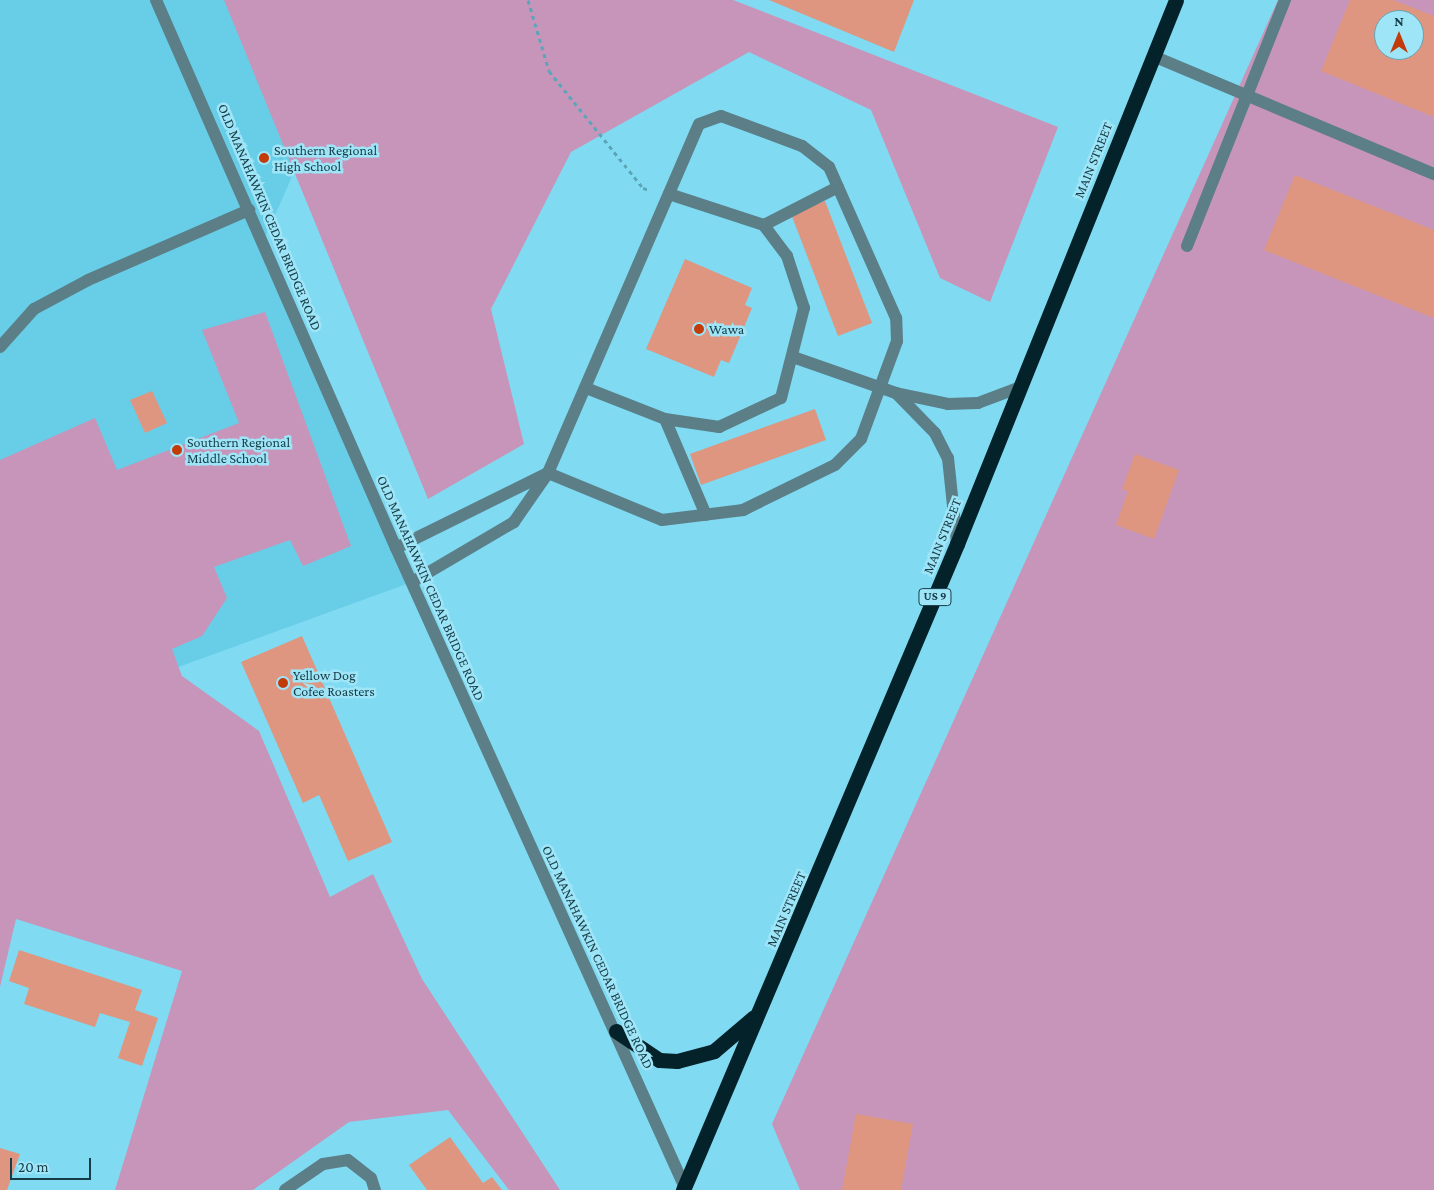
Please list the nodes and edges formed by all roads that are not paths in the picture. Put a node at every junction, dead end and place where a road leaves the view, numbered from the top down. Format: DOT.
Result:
graph roads {
  1 [pos="156,0"];
  2 [pos="1285,0"];
  3 [pos="1172,1"];
  4 [pos="1153,56"];
  5 [pos="1247,98"];
  6 [pos="1434,174"];
  7 [pos="838,187"];
  8 [pos="669,194"];
  9 [pos="249,210"];
  10 [pos="764,224"];
  11 [pos="1187,246"];
  12 [pos="0,347"];
  13 [pos="793,357"];
  14 [pos="586,388"];
  15 [pos="881,388"];
  16 [pos="1018,388"];
  17 [pos="896,393"];
  18 [pos="665,419"];
  19 [pos="548,473"];
  20 [pos="706,514"];
  21 [pos="957,544"];
  22 [pos="396,548"];
  23 [pos="412,582"];
  24 [pos="757,1015"];
  25 [pos="616,1031"];
  26 [pos="685,1189"];
  27 [pos="285,1190"];
  28 [pos="375,1190"];
  1 -- 9 [label="street, OLD MANAHAWKIN CEDAR BRIDGE ROAD"];
  2 -- 5 [label="street"];
  3 -- 4 [label="highway, MAIN STREET / US 9"];
  4 -- 5 [label="street"];
  4 -- 16 [label="highway, MAIN STREET / US 9"];
  5 -- 6 [label="street"];
  5 -- 11 [label="street"];
  7 -- 8 [label="street"];
  7 -- 10 [label="street"];
  7 -- 15 [label="street"];
  8 -- 10 [label="street"];
  8 -- 14 [label="street"];
  9 -- 12 [label="street"];
  9 -- 22 [label="street, OLD MANAHAWKIN CEDAR BRIDGE ROAD"];
  10 -- 13 [label="street"];
  13 -- 15 [label="street"];
  13 -- 18 [label="street"];
  14 -- 18 [label="street"];
  14 -- 19 [label="street"];
  15 -- 17 [label="street"];
  15 -- 20 [label="street"];
  16 -- 17 [label="street"];
  16 -- 21 [label="highway, MAIN STREET / US 9"];
  17 -- 21 [label="street"];
  18 -- 20 [label="street"];
  19 -- 20 [label="street"];
  19 -- 22 [label="street"];
  19 -- 23 [label="street"];
  21 -- 24 [label="highway, MAIN STREET / US 9"];
  22 -- 23 [label="street, OLD MANAHAWKIN CEDAR BRIDGE ROAD"];
  23 -- 25 [label="street, OLD MANAHAWKIN CEDAR BRIDGE ROAD"];
  24 -- 25 [label="highway"];
  24 -- 26 [label="highway, MAIN STREET / US 9"];
  25 -- 26 [label="street, OLD MANAHAWKIN CEDAR BRIDGE ROAD"];
  27 -- 28 [label="street"];
}
